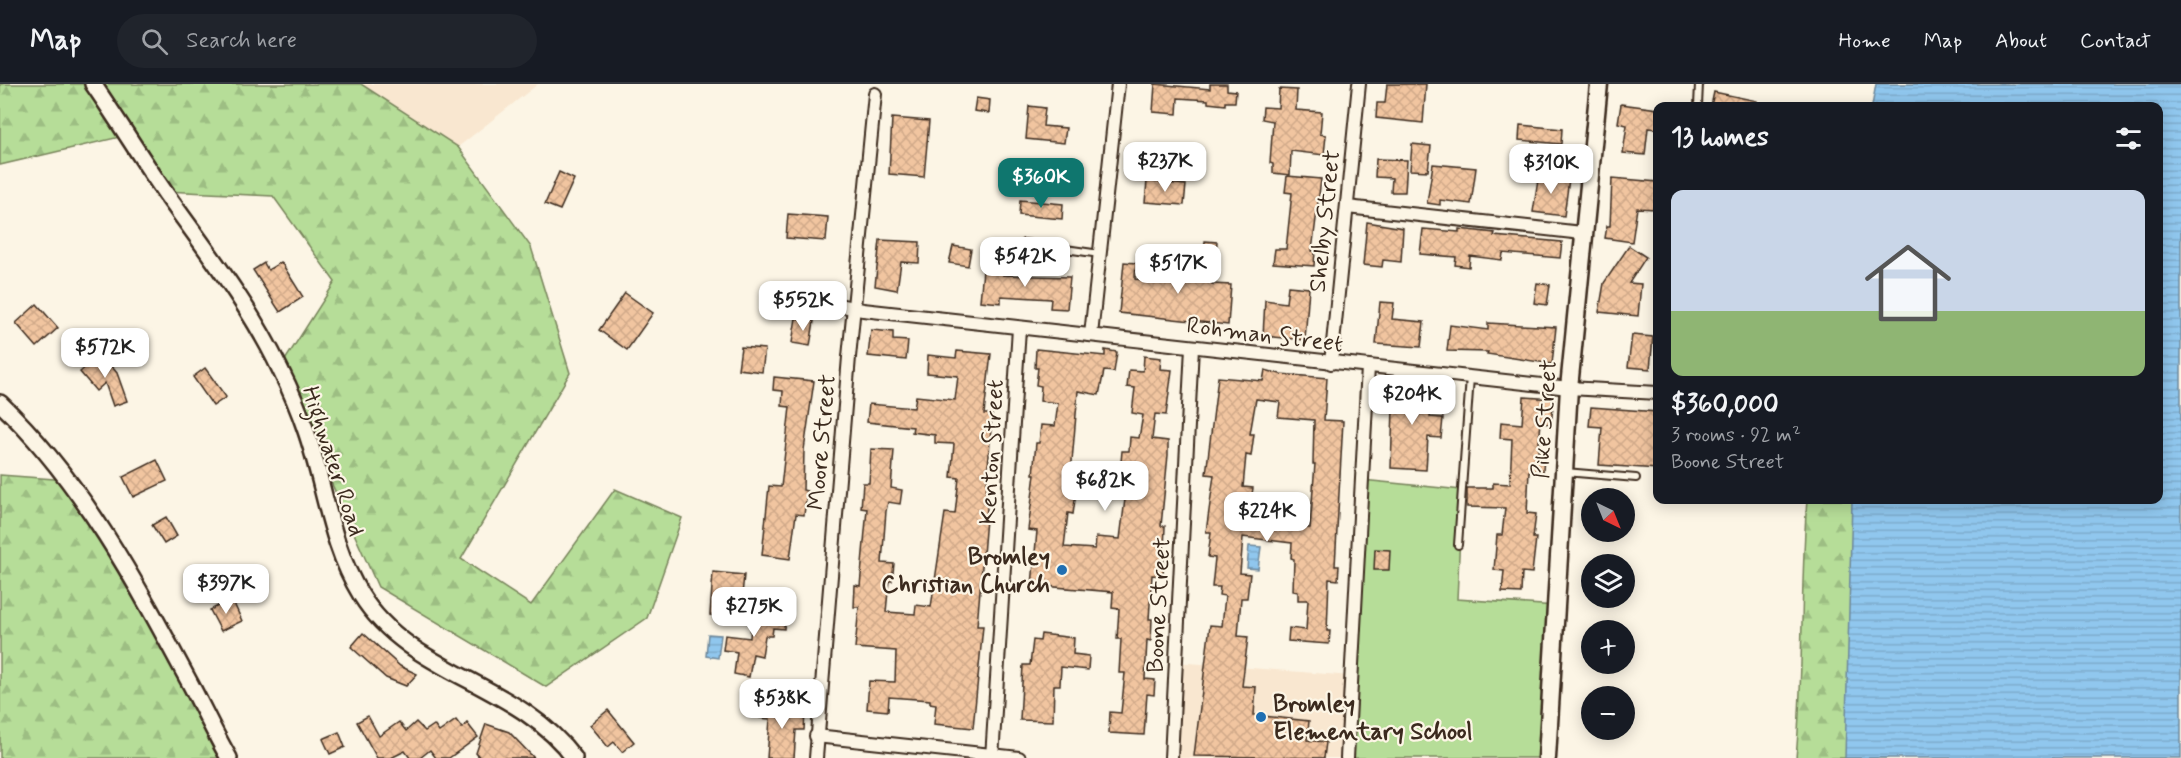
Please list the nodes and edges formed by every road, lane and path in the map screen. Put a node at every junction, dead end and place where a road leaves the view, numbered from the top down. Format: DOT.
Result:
graph roads {
  1 [pos="93,84"];
  2 [pos="1118,84"];
  3 [pos="1359,84"];
  4 [pos="1599,84"];
  5 [pos="1699,84"];
  6 [pos="875,94"];
  7 [pos="1698,102"];
  8 [pos="1347,207"];
  9 [pos="1582,233"];
  10 [pos="1024,243"];
  11 [pos="1100,254"];
  12 [pos="833,304"];
  13 [pos="854,308"];
  14 [pos="1019,328"];
  15 [pos="1091,335"];
  16 [pos="1192,346"];
  17 [pos="1331,363"];
  18 [pos="1368,367"];
  19 [pos="1470,377"];
  20 [pos="1569,388"];
  21 [pos="1653,393"];
  22 [pos="0,403"];
  23 [pos="1564,472"];
  24 [pos="1636,478"];
  25 [pos="1458,545"];
  26 [pos="816,736"];
  27 [pos="993,757"];
  28 [pos="229,758"];
  29 [pos="574,758"];
  30 [pos="816,758"];
  31 [pos="1018,758"];
  32 [pos="1171,758"];
  33 [pos="1347,758"];
  34 [pos="1547,758"];
  1 -- 29 [label="street, Highwater Road"];
  2 -- 11 [label="street"];
  3 -- 8 [label="street, Shelby Street"];
  4 -- 9 [label="main road, Pike Street"];
  5 -- 7 [label="lane"];
  6 -- 13 [label="street, Moore Street"];
  8 -- 9 [label="street"];
  8 -- 17 [label="street, Shelby Street"];
  9 -- 20 [label="main road, Pike Street"];
  10 -- 11 [label="lane"];
  11 -- 15 [label="street"];
  12 -- 13 [label="street, Rohman Street"];
  13 -- 14 [label="street, Rohman Street"];
  13 -- 26 [label="street, Moore Street"];
  14 -- 15 [label="street, Rohman Street"];
  14 -- 27 [label="street, Kenton Street"];
  15 -- 16 [label="street, Rohman Street"];
  16 -- 17 [label="street, Rohman Street"];
  16 -- 32 [label="street, Boone Street"];
  17 -- 18 [label="street, Rohman Street"];
  18 -- 19 [label="street, Rohman Street"];
  18 -- 33 [label="street"];
  19 -- 20 [label="street, Rohman Street"];
  19 -- 25 [label="lane"];
  20 -- 21 [label="street, Rohman Street"];
  20 -- 23 [label="main road, Pike Street"];
  22 -- 28 [label="street"];
  23 -- 24 [label="lane"];
  23 -- 34 [label="main road, Pike Street"];
  26 -- 27 [label="street"];
  26 -- 30 [label="street, Moore Street"];
  27 -- 31 [label="street"];
}
